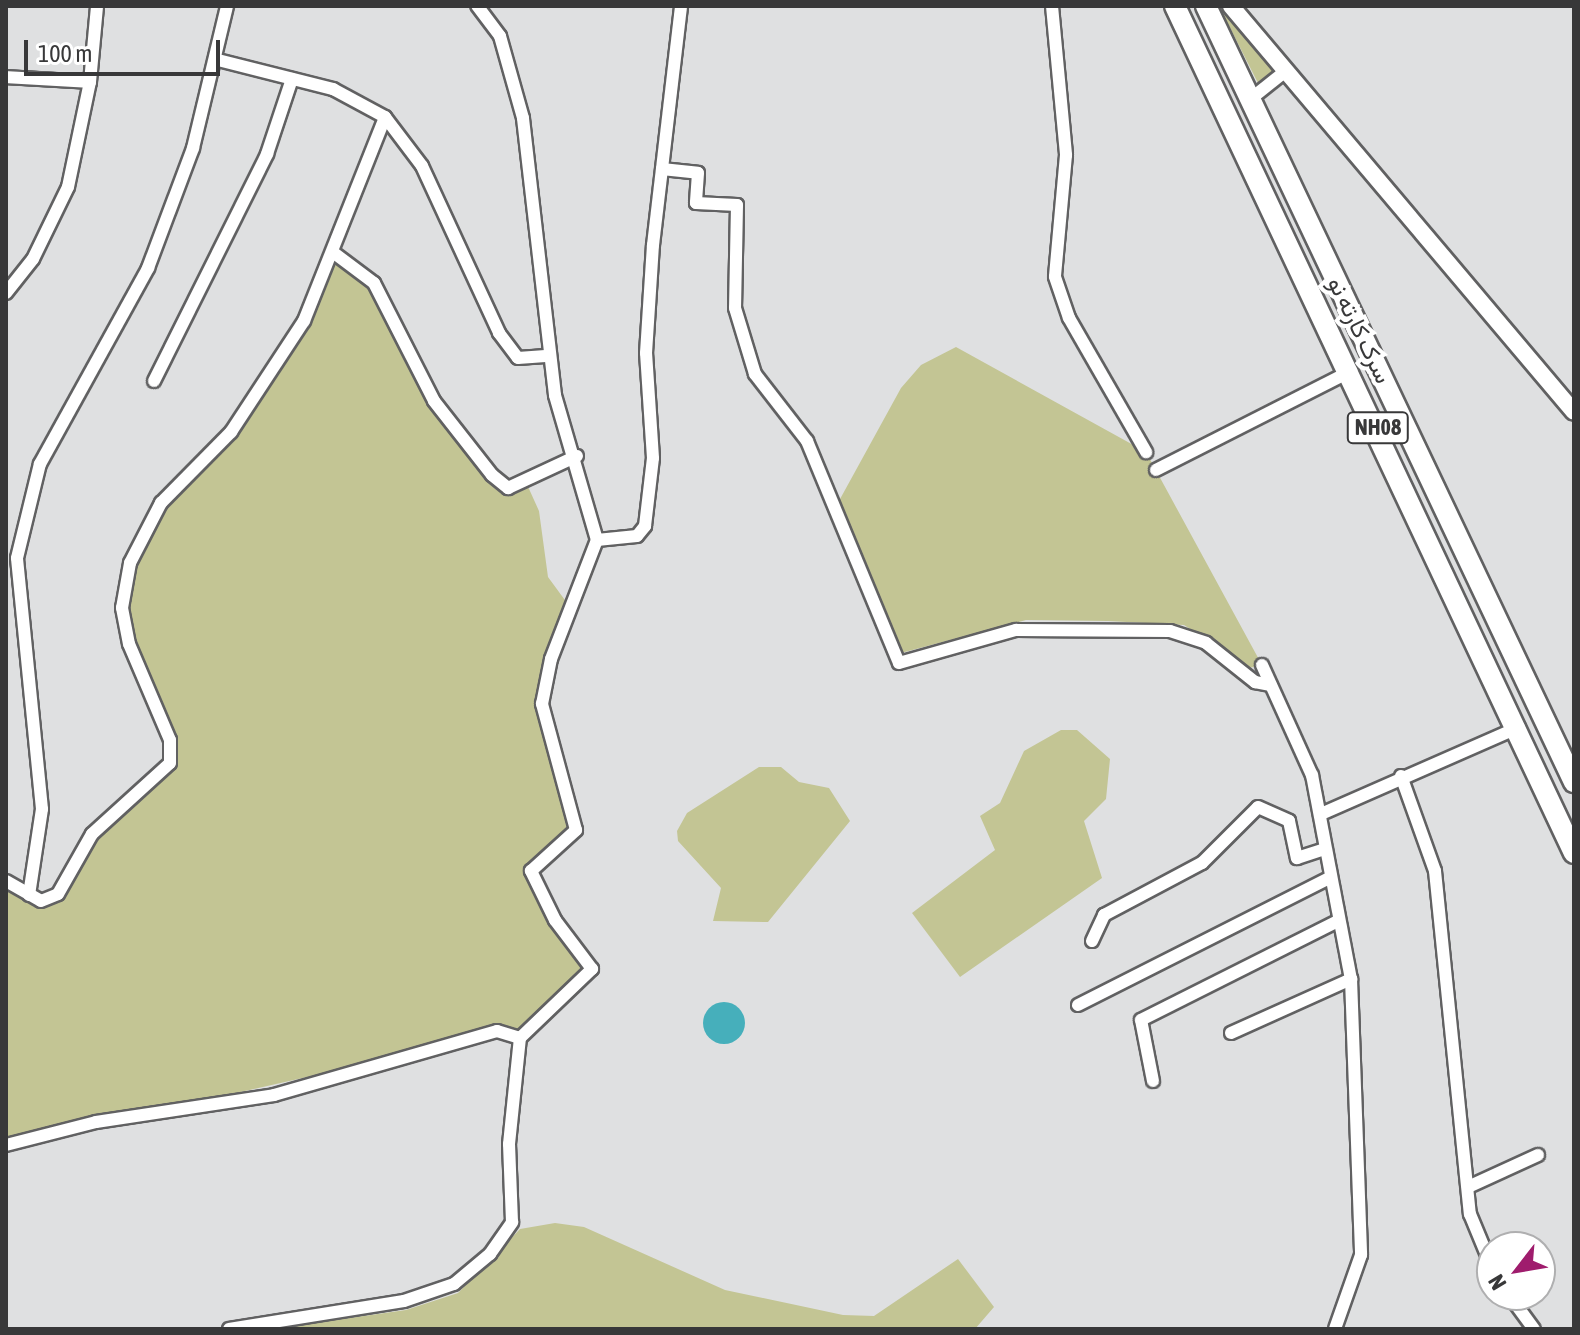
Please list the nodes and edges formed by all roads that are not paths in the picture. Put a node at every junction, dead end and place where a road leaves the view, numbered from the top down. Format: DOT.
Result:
graph roads {
  1 [pos="97,6"];
  2 [pos="227,6"];
  3 [pos="477,6"];
  4 [pos="681,6"];
  5 [pos="1052,6"];
  6 [pos="1175,6"];
  7 [pos="1231,6"];
  8 [pos="1207,8"];
  9 [pos="1185,28"];
  10 [pos="218,60"];
  11 [pos="1287,70"];
  12 [pos="6,77"];
  13 [pos="292,79"];
  14 [pos="90,82"];
  15 [pos="1253,97"];
  16 [pos="385,117"];
  17 [pos="662,169"];
  18 [pos="334,253"];
  19 [pos="6,293"];
  20 [pos="549,356"];
  21 [pos="1351,371"];
  22 [pos="154,381"];
  23 [pos="1574,412"];
  24 [pos="1146,452"];
  25 [pos="577,456"];
  26 [pos="1156,470"];
  27 [pos="597,540"];
  28 [pos="1262,665"];
  29 [pos="1271,685"];
  30 [pos="1519,727"];
  31 [pos="1401,776"];
  32 [pos="1574,782"];
  33 [pos="1321,814"];
  34 [pos="1324,849"];
  35 [pos="1574,853"];
  36 [pos="1327,879"];
  37 [pos="6,881"];
  38 [pos="29,895"];
  39 [pos="1336,922"];
  40 [pos="1092,941"];
  41 [pos="1351,979"];
  42 [pos="1078,1005"];
  43 [pos="1231,1033"];
  44 [pos="520,1038"];
  45 [pos="1153,1081"];
  46 [pos="6,1145"];
  47 [pos="1538,1155"];
  48 [pos="1468,1187"];
  49 [pos="1481,1231"];
  50 [pos="1521,1311"];
  51 [pos="1337,1328"];
  52 [pos="229,1329"];
  53 [pos="1534,1329"];
  1 -- 14 [label="street"];
  2 -- 10 [label="street"];
  3 -- 20 [label="street"];
  4 -- 17 [label="street"];
  5 -- 24 [label="street"];
  6 -- 9 [label="highway, سرک کارته نو / NH08"];
  7 -- 11 [label="main road"];
  8 -- 9 [label="highway"];
  8 -- 15 [label="highway, سرک کارته نو / NH08"];
  9 -- 21 [label="highway, سرک کارته نو / NH08"];
  10 -- 13 [label="street"];
  10 -- 38 [label="street"];
  11 -- 15 [label="street"];
  11 -- 23 [label="main road"];
  12 -- 14 [label="street"];
  13 -- 16 [label="street"];
  13 -- 22 [label="street"];
  14 -- 19 [label="street"];
  15 -- 32 [label="highway, سرک کارته نو / NH08"];
  16 -- 18 [label="street"];
  16 -- 20 [label="street"];
  17 -- 27 [label="street"];
  17 -- 29 [label="street"];
  18 -- 25 [label="street"];
  18 -- 38 [label="street"];
  20 -- 25 [label="street"];
  21 -- 26 [label="street"];
  21 -- 30 [label="highway, سرک کارته نو / NH08"];
  25 -- 27 [label="street"];
  27 -- 44 [label="street"];
  28 -- 29 [label="street"];
  29 -- 33 [label="street"];
  30 -- 31 [label="street"];
  30 -- 35 [label="highway, سرک کارته نو / NH08"];
  31 -- 33 [label="street"];
  31 -- 48 [label="street"];
  33 -- 34 [label="street"];
  34 -- 36 [label="street"];
  34 -- 40 [label="street"];
  36 -- 39 [label="street"];
  36 -- 42 [label="street"];
  37 -- 38 [label="street"];
  39 -- 41 [label="street"];
  39 -- 45 [label="street"];
  41 -- 43 [label="street"];
  41 -- 51 [label="street"];
  44 -- 46 [label="street"];
  44 -- 52 [label="street"];
  47 -- 48 [label="street"];
  48 -- 49 [label="street"];
  50 -- 53 [label="street"];
}
